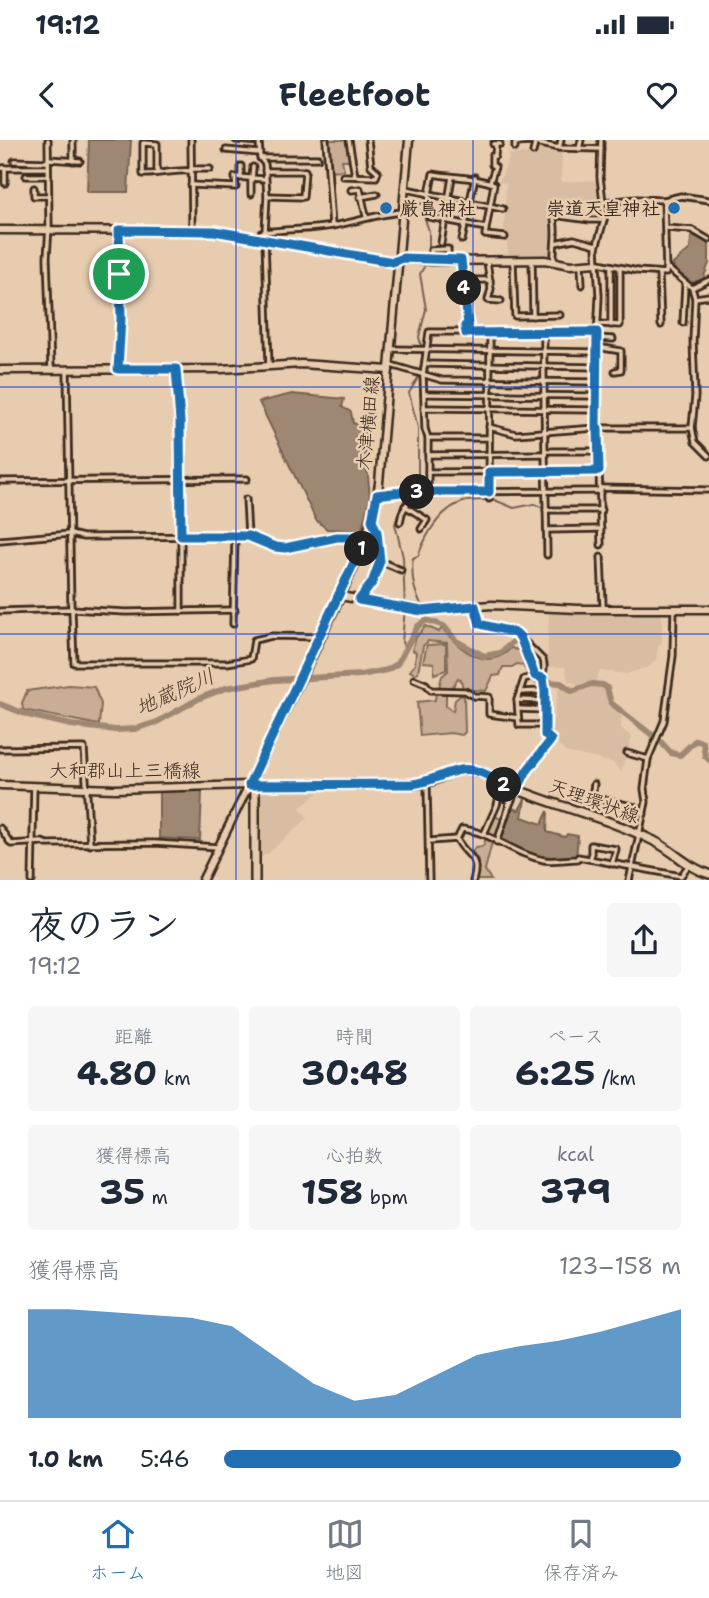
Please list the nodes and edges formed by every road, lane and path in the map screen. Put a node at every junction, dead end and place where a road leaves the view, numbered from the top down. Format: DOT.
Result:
graph roads {
  1 [pos="48,140"];
  2 [pos="191,140"];
  3 [pos="236,140"];
  4 [pos="326,140"];
  5 [pos="349,140"];
  6 [pos="368,140"];
  7 [pos="408,140"];
  8 [pos="561,140"];
  9 [pos="581,140"];
  10 [pos="601,140"];
  11 [pos="73,141"];
  12 [pos="259,141"];
  13 [pos="536,141"];
  14 [pos="496,144"];
  15 [pos="515,148"];
  16 [pos="559,148"];
  17 [pos="579,149"];
  18 [pos="601,149"];
  19 [pos="226,150"];
  20 [pos="533,152"];
  21 [pos="260,156"];
  22 [pos="318,158"];
  23 [pos="15,161"];
  24 [pos="48,161"];
  25 [pos="73,161"];
  26 [pos="80,161"];
  27 [pos="241,166"];
  28 [pos="253,167"];
  29 [pos="3,168"];
  30 [pos="48,168"];
  31 [pos="210,169"];
  32 [pos="191,170"];
  33 [pos="265,171"];
  34 [pos="157,172"];
  35 [pos="26,176"];
  36 [pos="48,176"];
  37 [pos="343,176"];
  38 [pos="355,176"];
  39 [pos="452,177"];
  40 [pos="475,177"];
  41 [pos="241,178"];
  42 [pos="252,178"];
  43 [pos="265,179"];
  44 [pos="490,182"];
  45 [pos="5,183"];
  46 [pos="191,185"];
  47 [pos="34,188"];
  48 [pos="404,188"];
  49 [pos="351,190"];
  50 [pos="251,194"];
  51 [pos="377,194"];
  52 [pos="429,194"];
  53 [pos="267,196"];
  54 [pos="48,197"];
  55 [pos="360,197"];
  56 [pos="449,198"];
  57 [pos="664,200"];
  58 [pos="709,200"];
  59 [pos="470,202"];
  60 [pos="603,202"];
  61 [pos="489,206"];
  62 [pos="503,209"];
  63 [pos="402,212"];
  64 [pos="366,217"];
  65 [pos="445,220"];
  66 [pos="604,220"];
  67 [pos="466,224"];
  68 [pos="332,226"];
  69 [pos="486,228"];
  70 [pos="666,228"];
  71 [pos="49,229"];
  72 [pos="0,230"];
  73 [pos="119,230"];
  74 [pos="192,230"];
  75 [pos="263,237"];
  76 [pos="505,237"];
  77 [pos="462,240"];
  78 [pos="709,240"];
  79 [pos="441,243"];
  80 [pos="555,243"];
  81 [pos="596,245"];
  82 [pos="398,260"];
  83 [pos="461,260"];
  84 [pos="487,260"];
  85 [pos="532,260"];
  86 [pos="431,261"];
  87 [pos="448,261"];
  88 [pos="513,261"];
  89 [pos="554,262"];
  90 [pos="597,263"];
  91 [pos="581,265"];
  92 [pos="611,266"];
  93 [pos="666,267"];
  94 [pos="620,268"];
  95 [pos="659,273"];
  96 [pos="464,280"];
  97 [pos="709,280"];
  98 [pos="490,281"];
  99 [pos="685,283"];
  100 [pos="582,285"];
  101 [pos="692,288"];
  102 [pos="709,296"];
  103 [pos="695,298"];
  104 [pos="501,301"];
  105 [pos="560,315"];
  106 [pos="533,316"];
  107 [pos="684,323"];
  108 [pos="599,324"];
  109 [pos="611,325"];
  110 [pos="661,325"];
  111 [pos="597,332"];
  112 [pos="466,333"];
  113 [pos="490,333"];
  114 [pos="544,334"];
  115 [pos="597,338"];
  116 [pos="613,339"];
  117 [pos="391,349"];
  118 [pos="424,350"];
  119 [pos="597,350"];
  120 [pos="490,351"];
  121 [pos="544,352"];
  122 [pos="425,364"];
  123 [pos="490,365"];
  124 [pos="269,366"];
  125 [pos="544,366"];
  126 [pos="389,367"];
  127 [pos="597,367"];
  128 [pos="118,369"];
  129 [pos="176,369"];
  130 [pos="0,370"];
  131 [pos="51,370"];
  132 [pos="67,370"];
  133 [pos="615,371"];
  134 [pos="421,374"];
  135 [pos="490,380"];
  136 [pos="543,381"];
  137 [pos="596,382"];
  138 [pos="424,394"];
  139 [pos="490,395"];
  140 [pos="543,396"];
  141 [pos="596,396"];
  142 [pos="424,408"];
  143 [pos="489,409"];
  144 [pos="543,410"];
  145 [pos="596,411"];
  146 [pos="489,427"];
  147 [pos="597,428"];
  148 [pos="692,428"];
  149 [pos="543,432"];
  150 [pos="428,438"];
  151 [pos="489,438"];
  152 [pos="598,451"];
  153 [pos="545,453"];
  154 [pos="489,454"];
  155 [pos="428,455"];
  156 [pos="709,456"];
  157 [pos="599,471"];
  158 [pos="428,472"];
  159 [pos="489,472"];
  160 [pos="545,472"];
  161 [pos="247,479"];
  162 [pos="181,480"];
  163 [pos="0,481"];
  164 [pos="69,481"];
  165 [pos="600,489"];
  166 [pos="709,490"];
  167 [pos="545,491"];
  168 [pos="412,492"];
  169 [pos="428,492"];
  170 [pos="489,492"];
  171 [pos="377,495"];
  172 [pos="246,499"];
  173 [pos="489,499"];
  174 [pos="405,506"];
  175 [pos="546,508"];
  176 [pos="601,510"];
  177 [pos="372,520"];
  178 [pos="400,522"];
  179 [pos="421,529"];
  180 [pos="601,529"];
  181 [pos="547,530"];
  182 [pos="70,534"];
  183 [pos="181,536"];
  184 [pos="248,536"];
  185 [pos="235,537"];
  186 [pos="366,537"];
  187 [pos="377,537"];
  188 [pos="0,540"];
  189 [pos="601,545"];
  190 [pos="547,555"];
  191 [pos="601,557"];
  192 [pos="380,561"];
  193 [pos="401,570"];
  194 [pos="340,596"];
  195 [pos="359,600"];
  196 [pos="475,606"];
  197 [pos="603,607"];
  198 [pos="72,609"];
  199 [pos="674,609"];
  200 [pos="709,609"];
  201 [pos="235,610"];
  202 [pos="0,611"];
  203 [pos="181,611"];
  204 [pos="233,624"];
  205 [pos="321,637"];
  206 [pos="522,640"];
  207 [pos="532,677"];
  208 [pos="414,679"];
  209 [pos="543,679"];
  210 [pos="545,691"];
  211 [pos="520,692"];
  212 [pos="517,701"];
  213 [pos="545,701"];
  214 [pos="518,709"];
  215 [pos="545,710"];
  216 [pos="518,718"];
  217 [pos="545,725"];
  218 [pos="0,749"];
  219 [pos="627,753"];
  220 [pos="648,759"];
  221 [pos="427,783"];
  222 [pos="502,784"];
  223 [pos="594,784"];
  224 [pos="0,785"];
  225 [pos="252,785"];
  226 [pos="34,786"];
  227 [pos="87,788"];
  228 [pos="517,790"];
  229 [pos="500,796"];
  230 [pos="509,809"];
  231 [pos="644,814"];
  232 [pos="0,828"];
  233 [pos="484,834"];
  234 [pos="639,834"];
  235 [pos="457,839"];
  236 [pos="430,841"];
  237 [pos="33,842"];
  238 [pos="497,842"];
  239 [pos="90,845"];
  240 [pos="218,847"];
  241 [pos="591,859"];
  242 [pos="612,864"];
  243 [pos="688,865"];
  244 [pos="631,868"];
  245 [pos="705,876"];
  246 [pos="32,880"];
  247 [pos="202,880"];
  248 [pos="255,880"];
  249 [pos="429,880"];
  250 [pos="473,880"];
  251 [pos="629,880"];
  1 -- 24 [label="street"];
  2 -- 32 [label="street"];
  3 -- 12 [label="street"];
  4 -- 68 [label="street"];
  5 -- 38 [label="street"];
  6 -- 38 [label="street"];
  7 -- 48 [label="street, 木津横田線"];
  8 -- 16 [label="street"];
  9 -- 17 [label="street"];
  10 -- 18 [label="street"];
  11 -- 25 [label="street"];
  12 -- 21 [label="street"];
  13 -- 15 [label="street"];
  13 -- 16 [label="street"];
  13 -- 20 [label="street"];
  14 -- 44 [label="street"];
  16 -- 17 [label="street"];
  17 -- 18 [label="street"];
  18 -- 60 [label="street"];
  19 -- 21 [label="street"];
  21 -- 22 [label="street"];
  21 -- 33 [label="street"];
  23 -- 24 [label="street"];
  24 -- 25 [label="street"];
  24 -- 30 [label="street"];
  25 -- 26 [label="street"];
  27 -- 41 [label="street"];
  28 -- 42 [label="street"];
  29 -- 30 [label="street"];
  29 -- 45 [label="street"];
  30 -- 36 [label="street"];
  31 -- 32 [label="street"];
  32 -- 34 [label="street"];
  32 -- 46 [label="street"];
  33 -- 43 [label="street"];
  33 -- 53 [label="street"];
  34 -- 34 [label="street"];
  35 -- 36 [label="street"];
  36 -- 54 [label="street"];
  37 -- 38 [label="street"];
  39 -- 40 [label="street"];
  39 -- 52 [label="street"];
  39 -- 56 [label="street"];
  40 -- 44 [label="street"];
  40 -- 59 [label="street"];
  41 -- 42 [label="street"];
  41 -- 46 [label="street"];
  42 -- 43 [label="street"];
  42 -- 50 [label="street"];
  43 -- 53 [label="street"];
  44 -- 61 [label="street"];
  46 -- 74 [label="street"];
  47 -- 54 [label="street"];
  48 -- 52 [label="street"];
  48 -- 63 [label="street, 木津横田線"];
  49 -- 55 [label="street"];
  51 -- 55 [label="street"];
  52 -- 56 [label="street"];
  52 -- 65 [label="street"];
  53 -- 75 [label="street"];
  54 -- 71 [label="street"];
  55 -- 64 [label="street"];
  56 -- 59 [label="street"];
  56 -- 65 [label="street"];
  57 -- 58 [label="street"];
  57 -- 60 [label="street"];
  57 -- 70 [label="street"];
  59 -- 61 [label="street"];
  59 -- 67 [label="street"];
  60 -- 66 [label="street"];
  61 -- 62 [label="street"];
  61 -- 69 [label="street"];
  63 -- 64 [label="street"];
  63 -- 82 [label="street, 木津横田線"];
  64 -- 68 [label="street"];
  65 -- 67 [label="street"];
  65 -- 79 [label="street"];
  66 -- 80 [label="street"];
  66 -- 81 [label="street"];
  67 -- 69 [label="street"];
  67 -- 77 [label="street"];
  68 -- 75 [label="street"];
  69 -- 76 [label="street"];
  70 -- 78 [label="street"];
  70 -- 93 [label="street"];
  71 -- 72 [label="street"];
  71 -- 73 [label="street"];
  71 -- 131 [label="street"];
  73 -- 74 [label="street"];
  73 -- 128 [label="street"];
  74 -- 75 [label="street"];
  75 -- 82 [label="street"];
  75 -- 124 [label="street"];
  80 -- 81 [label="street"];
  80 -- 89 [label="street"];
  81 -- 90 [label="street"];
  82 -- 86 [label="street"];
  82 -- 117 [label="street, 木津横田線"];
  83 -- 84 [label="street"];
  83 -- 87 [label="street"];
  83 -- 96 [label="street"];
  84 -- 88 [label="street"];
  84 -- 98 [label="street"];
  85 -- 88 [label="street"];
  85 -- 89 [label="street"];
  85 -- 106 [label="street"];
  86 -- 87 [label="street"];
  86 -- 87 [label="street"];
  88 -- 106 [label="street"];
  89 -- 91 [label="street"];
  90 -- 91 [label="street"];
  90 -- 92 [label="street"];
  90 -- 108 [label="street"];
  91 -- 100 [label="street"];
  92 -- 94 [label="street"];
  92 -- 109 [label="street"];
  93 -- 95 [label="street"];
  93 -- 99 [label="street"];
  94 -- 95 [label="street"];
  94 -- 109 [label="street"];
  95 -- 110 [label="street"];
  96 -- 98 [label="street"];
  96 -- 112 [label="street"];
  97 -- 101 [label="street"];
  98 -- 104 [label="street"];
  99 -- 101 [label="street"];
  99 -- 107 [label="street"];
  101 -- 103 [label="street"];
  102 -- 103 [label="street"];
  103 -- 148 [label="street"];
  105 -- 106 [label="street"];
  108 -- 109 [label="street"];
  108 -- 111 [label="street"];
  111 -- 114 [label="street"];
  111 -- 115 [label="street"];
  112 -- 113 [label="street"];
  112 -- 118 [label="street"];
  113 -- 114 [label="street"];
  113 -- 120 [label="street"];
  114 -- 121 [label="street"];
  115 -- 116 [label="street"];
  115 -- 119 [label="street"];
  117 -- 118 [label="street"];
  117 -- 126 [label="street, 木津横田線"];
  118 -- 120 [label="street"];
  118 -- 122 [label="street"];
  119 -- 121 [label="street"];
  119 -- 127 [label="street"];
  119 -- 133 [label="street"];
  120 -- 121 [label="street"];
  120 -- 123 [label="street"];
  121 -- 125 [label="street"];
  122 -- 123 [label="street"];
  122 -- 134 [label="street"];
  123 -- 125 [label="street"];
  123 -- 135 [label="street"];
  124 -- 126 [label="street"];
  124 -- 129 [label="street"];
  125 -- 127 [label="street"];
  125 -- 136 [label="street"];
  126 -- 134 [label="street"];
  126 -- 171 [label="street, 木津横田線"];
  127 -- 137 [label="street"];
  128 -- 129 [label="street"];
  128 -- 132 [label="street"];
  129 -- 162 [label="street"];
  130 -- 131 [label="street"];
  131 -- 132 [label="street"];
  132 -- 164 [label="street"];
  134 -- 135 [label="street"];
  134 -- 138 [label="street"];
  135 -- 136 [label="street"];
  135 -- 139 [label="street"];
  136 -- 137 [label="street"];
  136 -- 140 [label="street"];
  137 -- 141 [label="street"];
  138 -- 139 [label="street"];
  138 -- 142 [label="street"];
  139 -- 140 [label="street"];
  139 -- 143 [label="street"];
  140 -- 141 [label="street"];
  140 -- 144 [label="street"];
  141 -- 145 [label="street"];
  142 -- 143 [label="street"];
  142 -- 150 [label="street"];
  143 -- 144 [label="street"];
  143 -- 146 [label="street"];
  144 -- 145 [label="street"];
  144 -- 149 [label="street"];
  145 -- 147 [label="street"];
  146 -- 149 [label="street"];
  146 -- 151 [label="street"];
  147 -- 148 [label="street"];
  147 -- 149 [label="street"];
  147 -- 152 [label="street"];
  148 -- 156 [label="street"];
  149 -- 153 [label="street"];
  150 -- 151 [label="street"];
  150 -- 155 [label="street"];
  151 -- 154 [label="street"];
  152 -- 153 [label="street"];
  152 -- 157 [label="street"];
  153 -- 154 [label="street"];
  153 -- 160 [label="street"];
  154 -- 155 [label="street"];
  154 -- 159 [label="street"];
  155 -- 158 [label="street"];
  157 -- 160 [label="street"];
  157 -- 165 [label="street"];
  158 -- 159 [label="street"];
  158 -- 169 [label="street"];
  159 -- 160 [label="street"];
  159 -- 170 [label="street"];
  160 -- 167 [label="street"];
  161 -- 162 [label="street"];
  162 -- 164 [label="street"];
  162 -- 183 [label="street"];
  163 -- 164 [label="street"];
  164 -- 182 [label="street"];
  165 -- 166 [label="street"];
  165 -- 167 [label="street"];
  165 -- 176 [label="street"];
  167 -- 170 [label="street"];
  167 -- 175 [label="street"];
  168 -- 169 [label="street"];
  168 -- 171 [label="street"];
  168 -- 174 [label="street"];
  169 -- 170 [label="street"];
  170 -- 173 [label="street"];
  171 -- 177 [label="street, 木津横田線"];
  172 -- 184 [label="street"];
  174 -- 178 [label="street"];
  174 -- 179 [label="street"];
  175 -- 176 [label="street"];
  175 -- 181 [label="street"];
  176 -- 180 [label="street"];
  177 -- 186 [label="street, 木津横田線"];
  177 -- 187 [label="street"];
  180 -- 181 [label="street"];
  180 -- 189 [label="street"];
  181 -- 190 [label="street"];
  182 -- 183 [label="street"];
  182 -- 188 [label="street"];
  182 -- 198 [label="street"];
  183 -- 185 [label="street"];
  183 -- 203 [label="street"];
  184 -- 185 [label="street"];
  184 -- 186 [label="street"];
  185 -- 201 [label="street"];
  186 -- 187 [label="street"];
  186 -- 194 [label="street, 木津横田線"];
  187 -- 192 [label="street"];
  191 -- 197 [label="street"];
  192 -- 193 [label="street"];
  192 -- 195 [label="street"];
  194 -- 195 [label="street"];
  194 -- 205 [label="street, 木津横田線"];
  195 -- 196 [label="street"];
  196 -- 199 [label="street"];
  196 -- 206 [label="street"];
  198 -- 202 [label="street"];
  198 -- 203 [label="street"];
  198 -- 205 [label="street"];
  199 -- 200 [label="street"];
  199 -- 220 [label="street"];
  201 -- 203 [label="street"];
  201 -- 204 [label="street"];
  205 -- 225 [label="street, 木津横田線"];
  206 -- 207 [label="street"];
  206 -- 209 [label="street"];
  207 -- 209 [label="street"];
  207 -- 211 [label="street"];
  208 -- 216 [label="street"];
  209 -- 210 [label="street"];
  210 -- 211 [label="street"];
  210 -- 213 [label="street"];
  211 -- 212 [label="street"];
  212 -- 213 [label="street"];
  212 -- 214 [label="street"];
  213 -- 215 [label="street"];
  214 -- 215 [label="street"];
  214 -- 216 [label="street"];
  215 -- 217 [label="street"];
  216 -- 217 [label="street"];
  217 -- 228 [label="street"];
  218 -- 227 [label="street"];
  219 -- 220 [label="street"];
  220 -- 231 [label="street"];
  221 -- 222 [label="main road, 天理環状線"];
  221 -- 225 [label="main road, 天理環状線"];
  221 -- 236 [label="street"];
  222 -- 228 [label="main road, 天理環状線"];
  222 -- 229 [label="street"];
  223 -- 231 [label="street"];
  224 -- 226 [label="street, 大和郡山上三橋線"];
  225 -- 227 [label="street, 大和郡山上三橋線"];
  225 -- 240 [label="street, 木津横田線"];
  225 -- 248 [label="main road"];
  226 -- 227 [label="street, 大和郡山上三橋線"];
  226 -- 237 [label="street"];
  227 -- 239 [label="street"];
  228 -- 230 [label="street"];
  228 -- 234 [label="main road, 天理環状線"];
  229 -- 230 [label="street"];
  229 -- 233 [label="street"];
  230 -- 238 [label="street"];
  231 -- 234 [label="street"];
  232 -- 237 [label="street"];
  233 -- 235 [label="street"];
  233 -- 238 [label="street"];
  234 -- 243 [label="main road, 天理環状線"];
  234 -- 244 [label="street"];
  235 -- 236 [label="street"];
  235 -- 250 [label="street"];
  236 -- 249 [label="street"];
  237 -- 239 [label="street"];
  237 -- 246 [label="street"];
  238 -- 241 [label="street"];
  239 -- 240 [label="street"];
  240 -- 247 [label="street, 木津横田線"];
  241 -- 242 [label="street"];
  241 -- 242 [label="street"];
  242 -- 244 [label="street"];
  243 -- 244 [label="street"];
  243 -- 245 [label="main road, 天理環状線"];
  244 -- 251 [label="street"];
}
